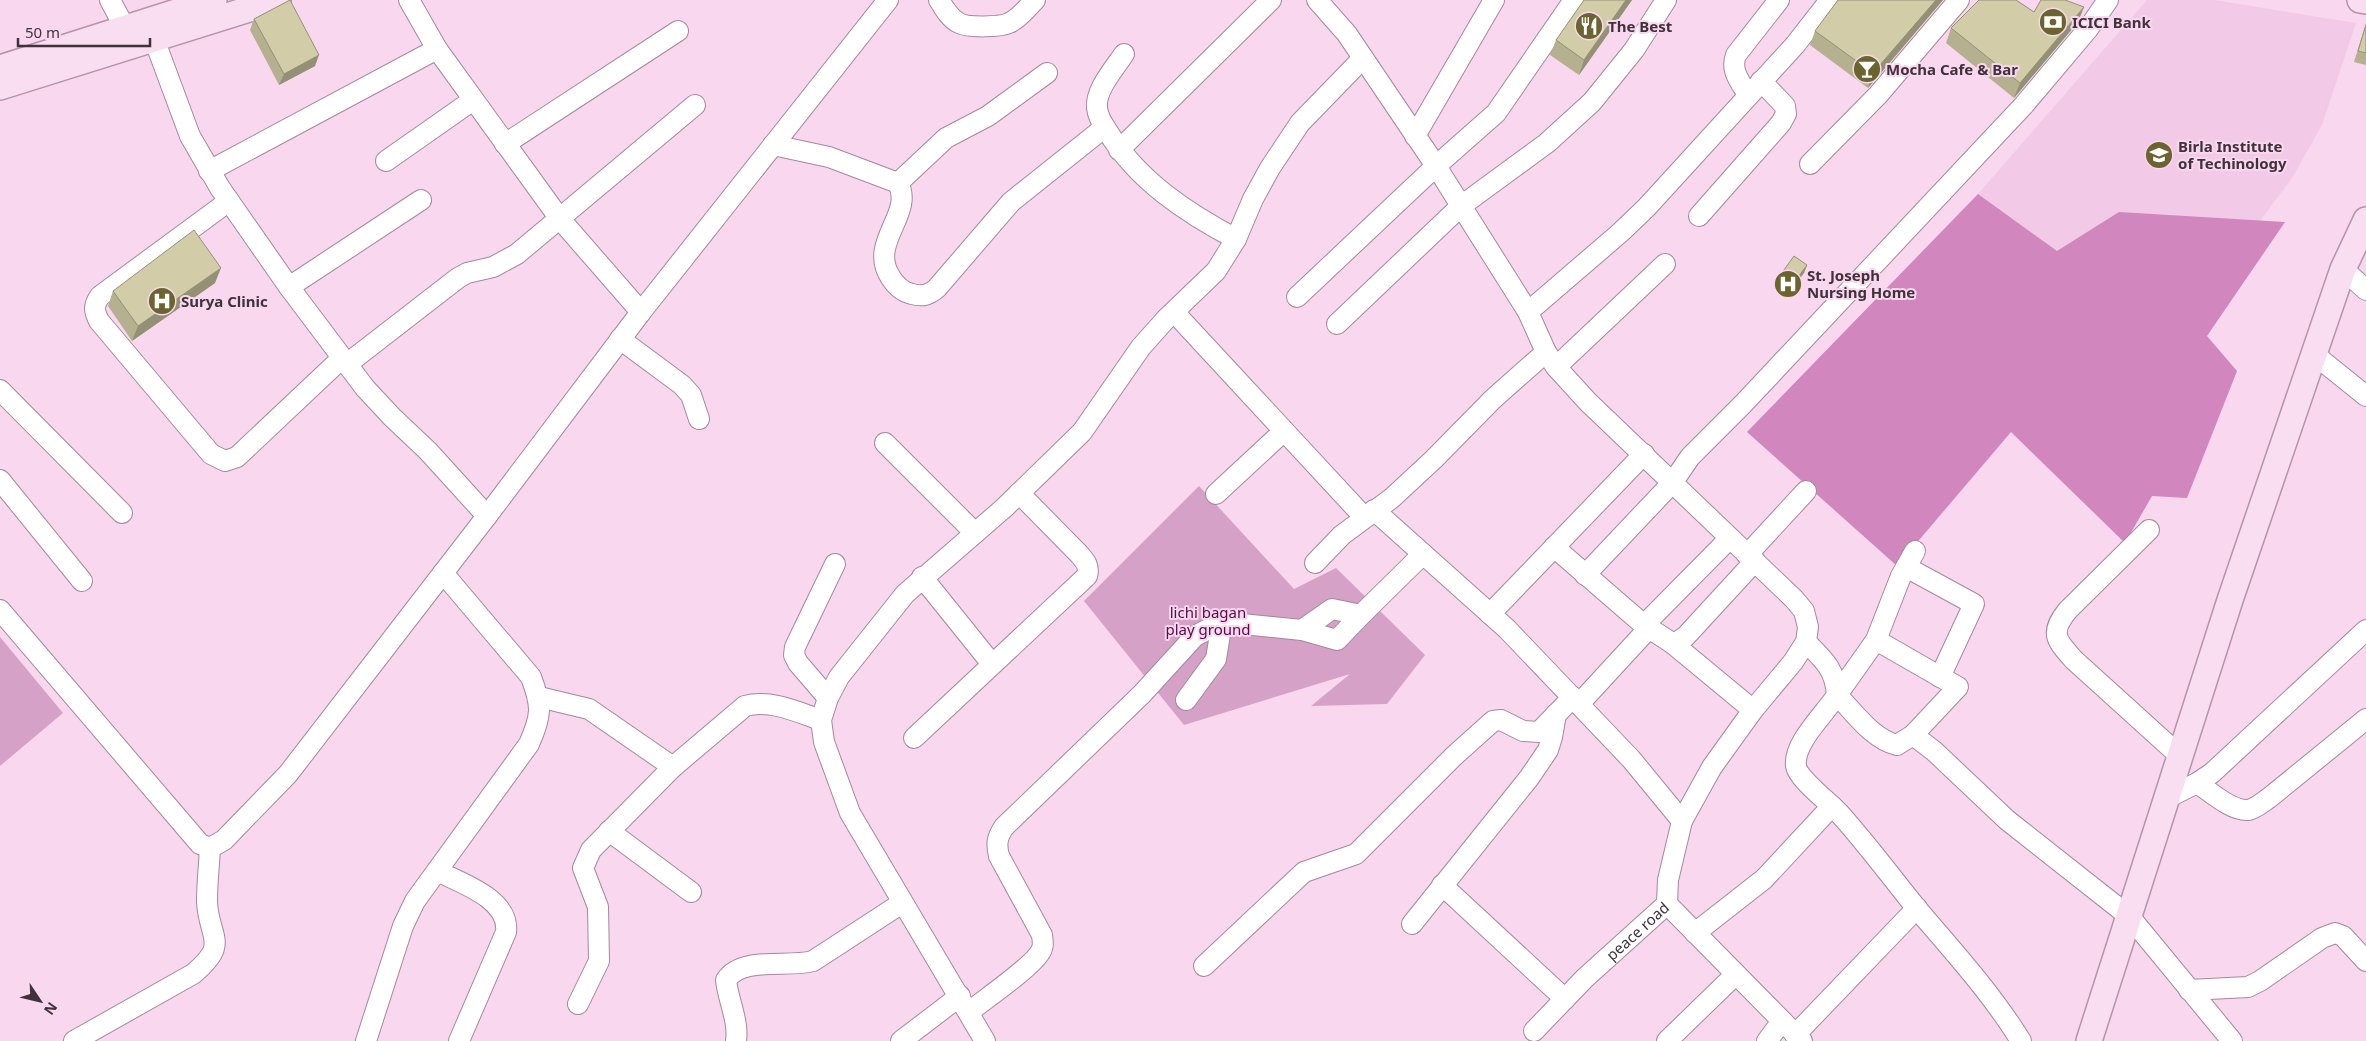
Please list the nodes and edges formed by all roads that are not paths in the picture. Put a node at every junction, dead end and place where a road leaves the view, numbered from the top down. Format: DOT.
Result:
graph roads {
  1 [pos="110,0"];
  2 [pos="214,0"];
  3 [pos="278,0"];
  4 [pos="409,0"];
  5 [pos="888,0"];
  6 [pos="939,0"];
  7 [pos="1035,0"];
  8 [pos="1271,0"];
  9 [pos="1317,0"];
  10 [pos="1494,0"];
  11 [pos="1574,0"];
  12 [pos="1666,0"];
  13 [pos="1779,0"];
  14 [pos="1830,0"];
  15 [pos="1959,0"];
  16 [pos="2108,0"];
  17 [pos="2119,0"];
  18 [pos="2360,0"];
  19 [pos="2366,1"];
  20 [pos="125,28"];
  21 [pos="678,31"];
  22 [pos="154,39"];
  23 [pos="437,49"];
  24 [pos="1124,54"];
  25 [pos="1363,58"];
  26 [pos="0,68"];
  27 [pos="1047,72"];
  28 [pos="0,88"];
  29 [pos="1755,88"];
  30 [pos="473,100"];
  31 [pos="695,105"];
  32 [pos="1105,127"];
  33 [pos="1415,136"];
  34 [pos="505,144"];
  35 [pos="773,145"];
  36 [pos="1120,150"];
  37 [pos="386,161"];
  38 [pos="1810,164"];
  39 [pos="1436,166"];
  40 [pos="209,171"];
  41 [pos="898,183"];
  42 [pos="1953,196"];
  43 [pos="421,200"];
  44 [pos="229,201"];
  45 [pos="1461,206"];
  46 [pos="1699,216"];
  47 [pos="560,219"];
  48 [pos="2366,220"];
  49 [pos="1236,239"];
  50 [pos="1665,264"];
  51 [pos="2344,269"];
  52 [pos="289,287"];
  53 [pos="2366,290"];
  54 [pos="1297,297"];
  55 [pos="641,312"];
  56 [pos="1174,312"];
  57 [pos="1528,312"];
  58 [pos="1337,324"];
  59 [pos="620,339"];
  60 [pos="2315,354"];
  61 [pos="1551,360"];
  62 [pos="345,361"];
  63 [pos="0,390"];
  64 [pos="2366,396"];
  65 [pos="699,419"];
  66 [pos="1284,430"];
  67 [pos="885,443"];
  68 [pos="1644,454"];
  69 [pos="0,480"];
  70 [pos="1673,482"];
  71 [pos="1806,491"];
  72 [pos="1020,493"];
  73 [pos="1216,494"];
  74 [pos="122,513"];
  75 [pos="1369,514"];
  76 [pos="487,516"];
  77 [pos="2149,530"];
  78 [pos="975,533"];
  79 [pos="1730,538"];
  80 [pos="1554,547"];
  81 [pos="1423,554"];
  82 [pos="1751,558"];
  83 [pos="1315,563"];
  84 [pos="836,564"];
  85 [pos="444,573"];
  86 [pos="1585,575"];
  87 [pos="922,577"];
  88 [pos="82,581"];
  89 [pos="0,610"];
  90 [pos="1490,614"];
  91 [pos="1361,615"];
  92 [pos="1222,622"];
  93 [pos="1646,626"];
  94 [pos="1302,630"];
  95 [pos="2364,635"];
  96 [pos="1876,640"];
  97 [pos="1806,642"];
  98 [pos="1672,643"];
  99 [pos="992,664"];
  100 [pos="1940,677"];
  101 [pos="1837,695"];
  102 [pos="539,697"];
  103 [pos="828,698"];
  104 [pos="1186,700"];
  105 [pos="1576,700"];
  106 [pos="1753,710"];
  107 [pos="1556,714"];
  108 [pos="2366,719"];
  109 [pos="821,720"];
  110 [pos="1913,735"];
  111 [pos="914,738"];
  112 [pos="2180,756"];
  113 [pos="673,767"];
  114 [pos="2198,783"];
  115 [pos="2167,798"];
  116 [pos="1832,806"];
  117 [pos="1682,820"];
  118 [pos="609,831"];
  119 [pos="210,848"];
  120 [pos="437,871"];
  121 [pos="1442,885"];
  122 [pos="691,892"];
  123 [pos="902,903"];
  124 [pos="1667,904"];
  125 [pos="1917,908"];
  126 [pos="2130,917"];
  127 [pos="1412,924"];
  128 [pos="1695,932"];
  129 [pos="2366,961"];
  130 [pos="1204,966"];
  131 [pos="1735,975"];
  132 [pos="2189,990"];
  133 [pos="1565,999"];
  134 [pos="578,1004"];
  135 [pos="964,1004"];
  136 [pos="1534,1031"];
  137 [pos="1793,1032"];
  138 [pos="74,1041"];
  139 [pos="366,1041"];
  140 [pos="459,1041"];
  141 [pos="736,1041"];
  142 [pos="901,1041"];
  143 [pos="985,1041"];
  144 [pos="1668,1041"];
  145 [pos="1767,1041"];
  146 [pos="2021,1041"];
  147 [pos="2089,1041"];
  148 [pos="2232,1041"];
  1 -- 20 [label="street"];
  2 -- 20 [label="main road"];
  3 -- 22 [label="main road"];
  4 -- 23 [label="street"];
  5 -- 35 [label="street"];
  6 -- 7 [label="street"];
  8 -- 36 [label="street"];
  9 -- 25 [label="street"];
  10 -- 33 [label="street"];
  11 -- 39 [label="street"];
  12 -- 45 [label="street"];
  13 -- 29 [label="street"];
  14 -- 29 [label="street"];
  15 -- 38 [label="street"];
  16 -- 70 [label="street"];
  17 -- 42 [label="street"];
  18 -- 19 [label="main road"];
  20 -- 26 [label="main road"];
  21 -- 34 [label="street"];
  22 -- 28 [label="main road"];
  22 -- 40 [label="street"];
  23 -- 30 [label="street"];
  23 -- 40 [label="street"];
  24 -- 32 [label="street"];
  25 -- 33 [label="street"];
  25 -- 49 [label="street"];
  27 -- 41 [label="street"];
  29 -- 46 [label="street"];
  29 -- 57 [label="street"];
  30 -- 34 [label="street"];
  30 -- 37 [label="street"];
  31 -- 47 [label="street"];
  32 -- 36 [label="street"];
  32 -- 41 [label="street"];
  33 -- 39 [label="street"];
  34 -- 47 [label="street"];
  35 -- 41 [label="street"];
  35 -- 55 [label="street"];
  36 -- 49 [label="street"];
  39 -- 45 [label="street"];
  39 -- 54 [label="street"];
  40 -- 44 [label="street"];
  43 -- 52 [label="street"];
  44 -- 52 [label="street"];
  44 -- 62 [label="street"];
  45 -- 57 [label="street"];
  45 -- 58 [label="street"];
  47 -- 55 [label="street"];
  47 -- 62 [label="street"];
  48 -- 51 [label="main road"];
  49 -- 56 [label="street"];
  50 -- 61 [label="street"];
  51 -- 53 [label="street"];
  51 -- 60 [label="main road"];
  52 -- 62 [label="street"];
  55 -- 59 [label="street"];
  56 -- 66 [label="street"];
  56 -- 72 [label="street"];
  57 -- 61 [label="street"];
  59 -- 65 [label="street"];
  59 -- 76 [label="street"];
  60 -- 64 [label="street"];
  60 -- 112 [label="main road"];
  61 -- 68 [label="street"];
  61 -- 75 [label="street"];
  62 -- 76 [label="street"];
  63 -- 74 [label="street"];
  66 -- 73 [label="street"];
  66 -- 75 [label="street"];
  67 -- 78 [label="street"];
  68 -- 70 [label="street"];
  68 -- 80 [label="street"];
  69 -- 88 [label="street"];
  70 -- 79 [label="street"];
  70 -- 86 [label="street"];
  71 -- 82 [label="street"];
  72 -- 78 [label="street"];
  72 -- 99 [label="street"];
  75 -- 81 [label="street"];
  75 -- 83 [label="street"];
  76 -- 85 [label="street"];
  77 -- 112 [label="street"];
  78 -- 87 [label="street"];
  79 -- 82 [label="street"];
  79 -- 93 [label="street"];
  80 -- 86 [label="street"];
  80 -- 90 [label="street"];
  81 -- 90 [label="street"];
  81 -- 91 [label="street"];
  82 -- 97 [label="street"];
  82 -- 98 [label="street"];
  84 -- 103 [label="street"];
  85 -- 102 [label="street"];
  85 -- 119 [label="street"];
  86 -- 93 [label="street"];
  87 -- 99 [label="street"];
  87 -- 103 [label="street"];
  89 -- 119 [label="street"];
  90 -- 105 [label="street"];
  91 -- 94 [label="street"];
  91 -- 94 [label="street"];
  92 -- 94 [label="street"];
  92 -- 104 [label="street"];
  92 -- 135 [label="street"];
  93 -- 98 [label="street"];
  93 -- 105 [label="street"];
  95 -- 114 [label="street"];
  96 -- 100 [label="street"];
  96 -- 100 [label="street"];
  96 -- 101 [label="street"];
  97 -- 101 [label="street"];
  97 -- 106 [label="street"];
  98 -- 106 [label="street"];
  99 -- 111 [label="street"];
  100 -- 110 [label="street"];
  101 -- 110 [label="street"];
  101 -- 116 [label="street"];
  102 -- 113 [label="street"];
  102 -- 120 [label="street"];
  103 -- 109 [label="street"];
  105 -- 107 [label="street"];
  105 -- 117 [label="street"];
  106 -- 117 [label="street"];
  107 -- 121 [label="street"];
  107 -- 130 [label="street"];
  108 -- 114 [label="street"];
  109 -- 113 [label="street"];
  109 -- 123 [label="street"];
  110 -- 126 [label="street"];
  112 -- 115 [label="main road"];
  113 -- 118 [label="street"];
  114 -- 115 [label="street"];
  115 -- 126 [label="main road"];
  116 -- 125 [label="street"];
  116 -- 128 [label="street"];
  117 -- 124 [label="street"];
  118 -- 122 [label="street"];
  118 -- 134 [label="street"];
  119 -- 138 [label="street"];
  120 -- 139 [label="street"];
  120 -- 140 [label="street"];
  121 -- 127 [label="street"];
  121 -- 133 [label="street"];
  123 -- 135 [label="street"];
  123 -- 141 [label="street"];
  124 -- 128 [label="street, peace road"];
  124 -- 133 [label="street, peace road"];
  125 -- 137 [label="street"];
  125 -- 146 [label="street"];
  126 -- 132 [label="street"];
  126 -- 147 [label="main road"];
  128 -- 131 [label="street, peace road"];
  129 -- 132 [label="street"];
  131 -- 137 [label="street, peace road"];
  131 -- 144 [label="street"];
  132 -- 148 [label="street"];
  133 -- 136 [label="street, peace road"];
  135 -- 142 [label="street"];
  135 -- 143 [label="street"];
  137 -- 145 [label="street"];
}
